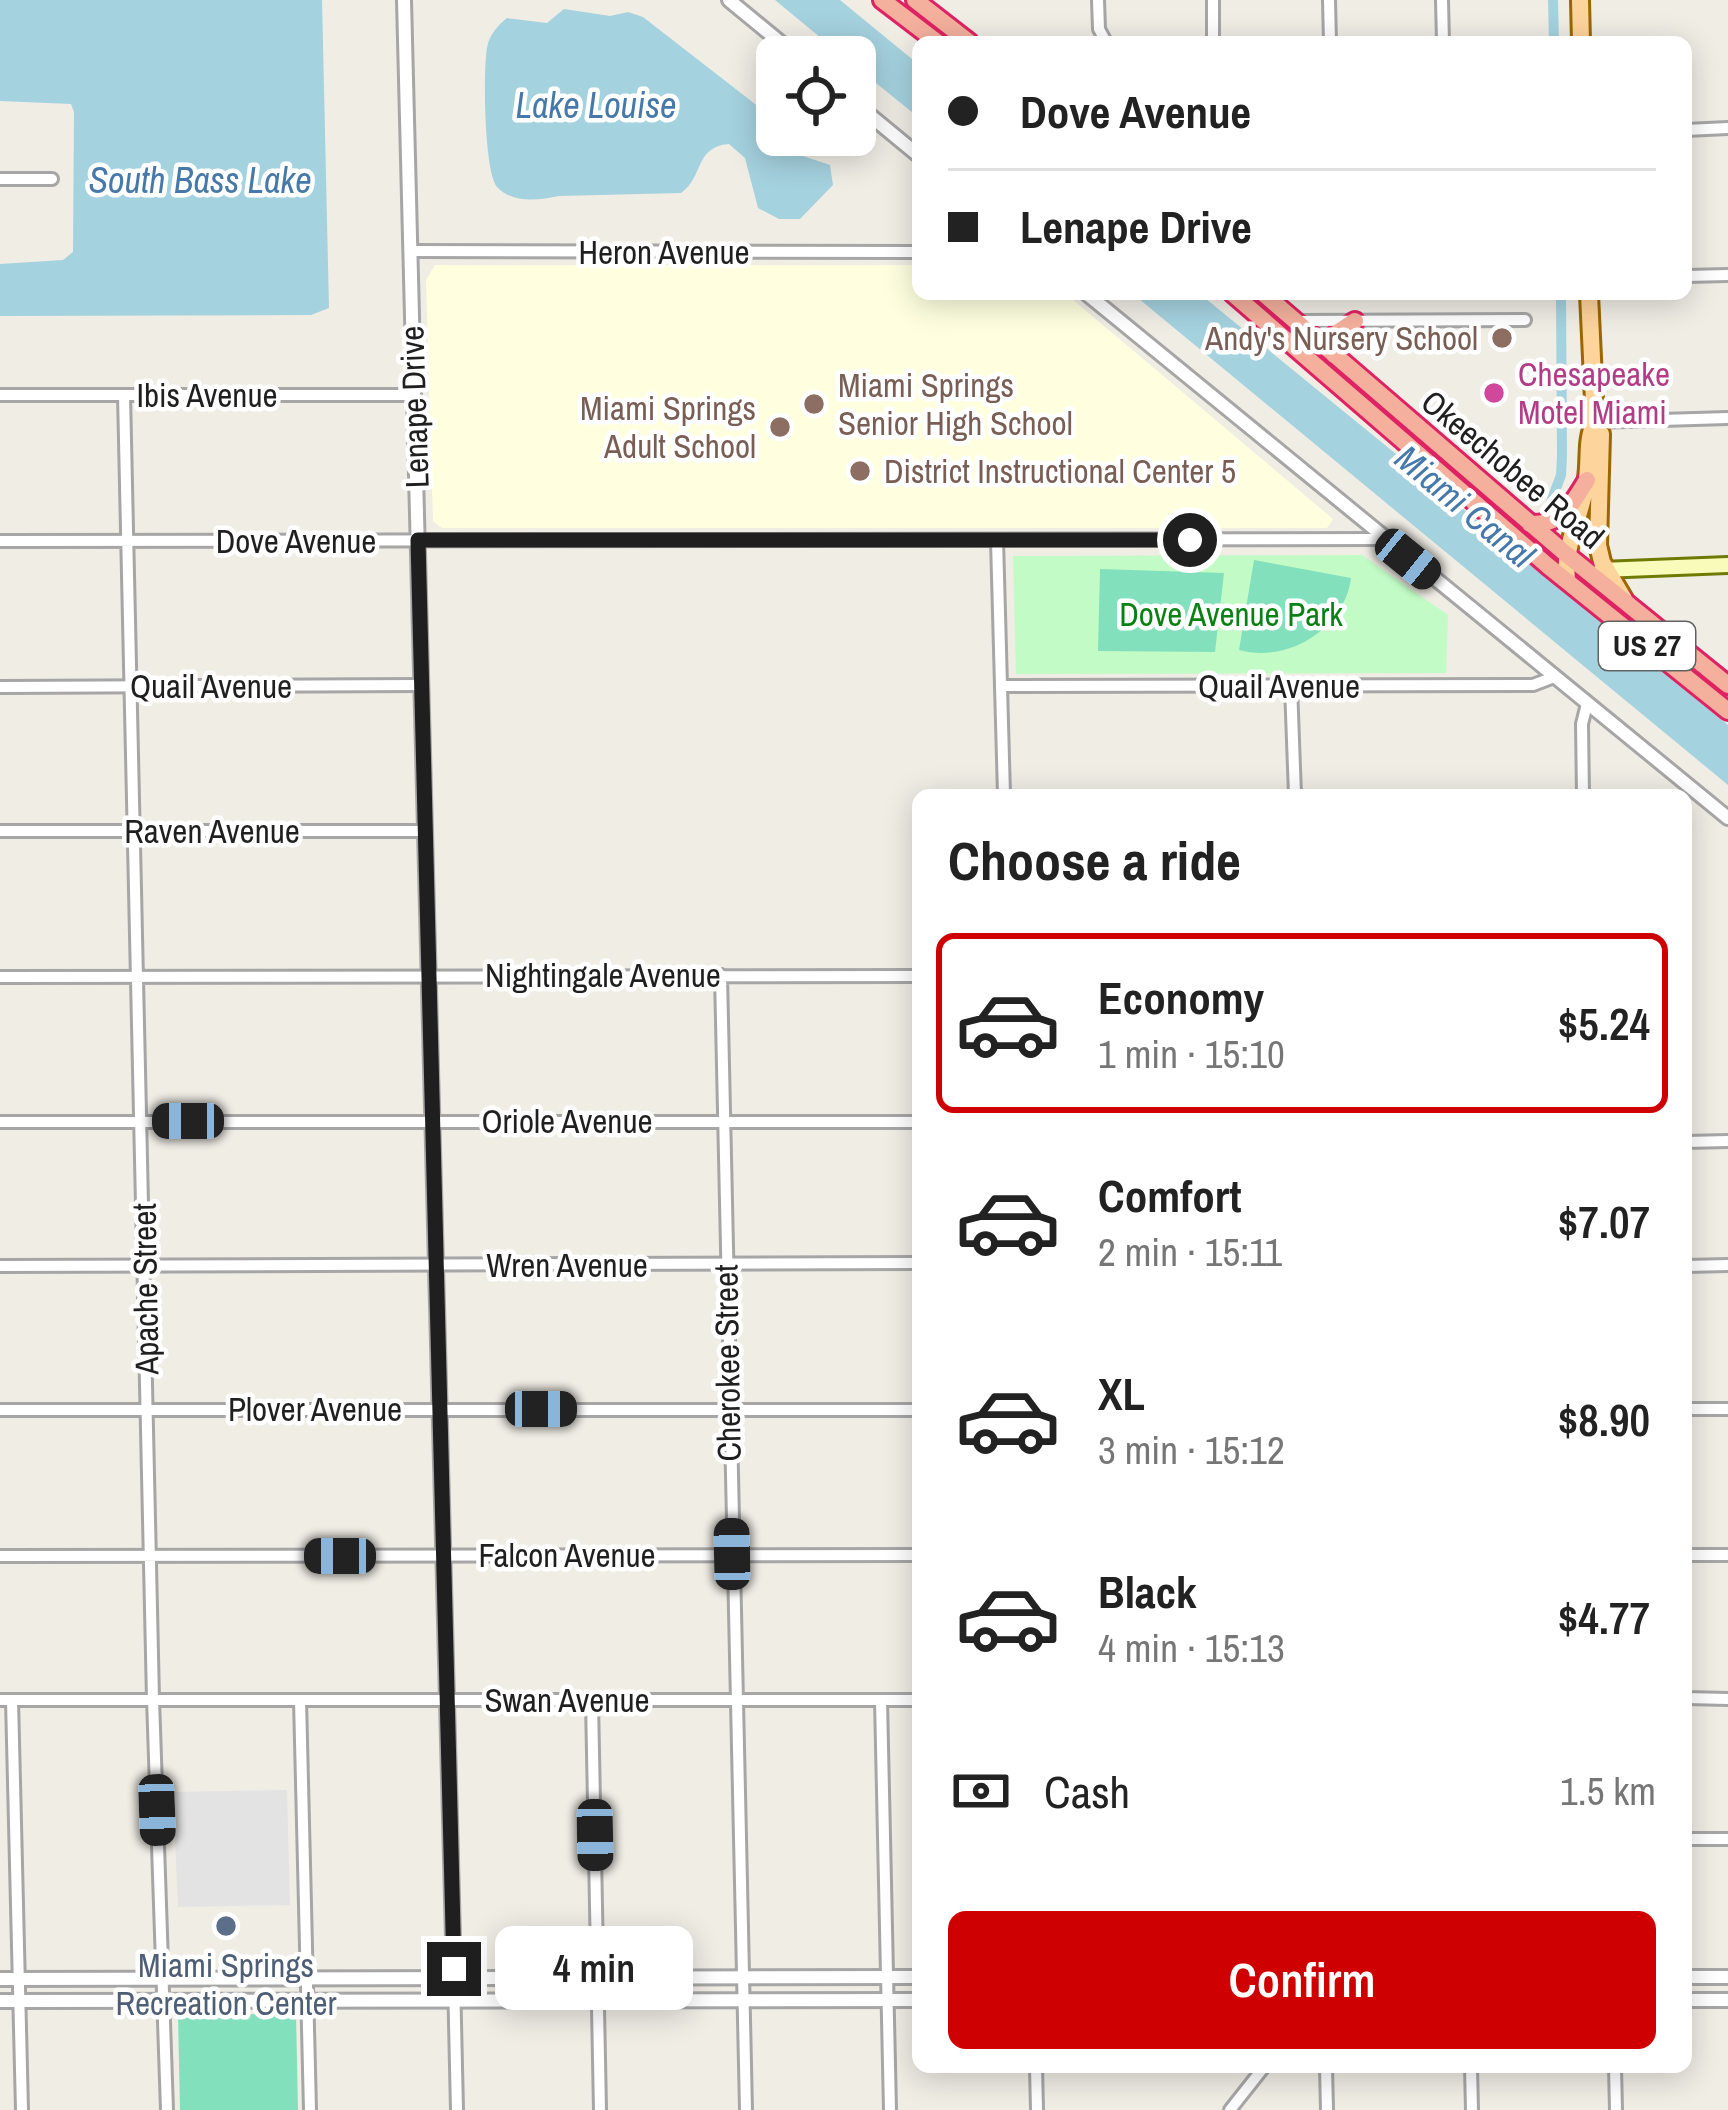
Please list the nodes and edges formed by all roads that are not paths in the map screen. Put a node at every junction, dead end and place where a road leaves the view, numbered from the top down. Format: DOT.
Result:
graph roads {
  1 [pos="404,0"];
  2 [pos="729,0"];
  3 [pos="882,0"];
  4 [pos="915,0"];
  5 [pos="1098,0"];
  6 [pos="1213,0"];
  7 [pos="1329,0"];
  8 [pos="1442,0"];
  9 [pos="1580,0"];
  10 [pos="773,36"];
  11 [pos="929,36"];
  12 [pos="961,36"];
  13 [pos="1103,36"];
  14 [pos="1214,36"];
  15 [pos="1330,36"];
  16 [pos="1443,36"];
  17 [pos="1581,36"];
  18 [pos="876,120"];
  19 [pos="1728,128"];
  20 [pos="1692,130"];
  21 [pos="912,150"];
  22 [pos="0,179"];
  23 [pos="52,179"];
  24 [pos="410,251"];
  25 [pos="912,252"];
  26 [pos="1728,274"];
  27 [pos="1692,276"];
  28 [pos="1094,300"];
  29 [pos="1240,300"];
  30 [pos="1271,300"];
  31 [pos="1588,300"];
  32 [pos="1252,311"];
  33 [pos="1525,320"];
  34 [pos="1295,321"];
  35 [pos="1354,321"];
  36 [pos="1334,355"];
  37 [pos="0,395"];
  38 [pos="124,395"];
  39 [pos="414,395"];
  40 [pos="1728,418"];
  41 [pos="1595,422"];
  42 [pos="1587,479"];
  43 [pos="1530,524"];
  44 [pos="1384,539"];
  45 [pos="418,540"];
  46 [pos="997,540"];
  47 [pos="0,541"];
  48 [pos="127,541"];
  49 [pos="1728,565"];
  50 [pos="1562,568"];
  51 [pos="1606,570"];
  52 [pos="1586,571"];
  53 [pos="1627,605"];
  54 [pos="1554,677"];
  55 [pos="422,685"];
  56 [pos="1728,685"];
  57 [pos="132,686"];
  58 [pos="1001,686"];
  59 [pos="1291,686"];
  60 [pos="0,687"];
  61 [pos="1587,704"];
  62 [pos="1728,711"];
  63 [pos="1004,789"];
  64 [pos="1295,789"];
  65 [pos="1583,789"];
  66 [pos="1728,818"];
  67 [pos="0,831"];
  68 [pos="134,831"];
  69 [pos="423,831"];
  70 [pos="428,975"];
  71 [pos="721,975"];
  72 [pos="0,976"];
  73 [pos="912,976"];
  74 [pos="136,977"];
  75 [pos="432,1120"];
  76 [pos="141,1121"];
  77 [pos="722,1121"];
  78 [pos="0,1122"];
  79 [pos="912,1122"];
  80 [pos="1728,1141"];
  81 [pos="1692,1142"];
  82 [pos="912,1264"];
  83 [pos="145,1265"];
  84 [pos="436,1265"];
  85 [pos="724,1265"];
  86 [pos="1728,1265"];
  87 [pos="0,1266"];
  88 [pos="1692,1266"];
  89 [pos="148,1408"];
  90 [pos="439,1409"];
  91 [pos="728,1409"];
  92 [pos="1692,1409"];
  93 [pos="1728,1409"];
  94 [pos="0,1410"];
  95 [pos="912,1410"];
  96 [pos="732,1554"];
  97 [pos="1692,1555"];
  98 [pos="1728,1555"];
  99 [pos="0,1556"];
  100 [pos="153,1556"];
  101 [pos="442,1556"];
  102 [pos="912,1556"];
  103 [pos="1692,1698"];
  104 [pos="153,1699"];
  105 [pos="1728,1699"];
  106 [pos="6,1700"];
  107 [pos="300,1700"];
  108 [pos="446,1700"];
  109 [pos="736,1700"];
  110 [pos="881,1700"];
  111 [pos="912,1700"];
  112 [pos="592,1701"];
  113 [pos="1692,1839"];
  114 [pos="1728,1839"];
  115 [pos="742,1977"];
  116 [pos="888,1977"];
  117 [pos="912,1977"];
  118 [pos="1692,1977"];
  119 [pos="1728,1977"];
  120 [pos="309,1978"];
  121 [pos="454,1978"];
  122 [pos="598,1978"];
  123 [pos="0,1979"];
  124 [pos="19,1979"];
  125 [pos="164,1979"];
  126 [pos="454,2000"];
  127 [pos="597,2000"];
  128 [pos="743,2000"];
  129 [pos="889,2000"];
  130 [pos="912,2000"];
  131 [pos="1692,2000"];
  132 [pos="1728,2000"];
  133 [pos="0,2001"];
  134 [pos="19,2001"];
  135 [pos="165,2001"];
  136 [pos="309,2001"];
  137 [pos="1036,2073"];
  138 [pos="1259,2073"];
  139 [pos="1326,2073"];
  140 [pos="1471,2073"];
  141 [pos="1615,2073"];
  142 [pos="22,2110"];
  143 [pos="167,2110"];
  144 [pos="310,2110"];
  145 [pos="457,2110"];
  146 [pos="600,2110"];
  147 [pos="746,2110"];
  148 [pos="890,2110"];
  149 [pos="1037,2110"];
  150 [pos="1230,2110"];
  151 [pos="1327,2110"];
  152 [pos="1472,2110"];
  153 [pos="1616,2110"];
  1 -- 24 [label="street, Lenape Drive"];
  2 -- 10 [label="street"];
  3 -- 11 [label="highway"];
  4 -- 12 [label="highway"];
  5 -- 13 [label="street"];
  6 -- 14 [label="street"];
  7 -- 15 [label="street"];
  8 -- 16 [label="street"];
  9 -- 17 [label="main road"];
  18 -- 21 [label="street"];
  19 -- 20 [label="street"];
  22 -- 23 [label="street"];
  24 -- 25 [label="street, Heron Avenue"];
  24 -- 39 [label="street, Lenape Drive"];
  26 -- 27 [label="street"];
  28 -- 44 [label="street"];
  29 -- 32 [label="highway, Okeechobee Road / US 27"];
  30 -- 34 [label="highway, Okeechobee Road / US 27"];
  31 -- 41 [label="main road"];
  32 -- 34 [label="highway"];
  32 -- 50 [label="highway, Okeechobee Road / US 27"];
  33 -- 35 [label="street"];
  34 -- 35 [label="street"];
  34 -- 36 [label="highway, Okeechobee Road / US 27"];
  35 -- 36 [label="highway"];
  36 -- 43 [label="highway, Okeechobee Road / US 27"];
  37 -- 38 [label="street, Ibis Avenue"];
  38 -- 39 [label="street, Ibis Avenue"];
  38 -- 48 [label="street, Apache Street"];
  39 -- 45 [label="street, Lenape Drive"];
  40 -- 41 [label="street"];
  41 -- 42 [label="main road"];
  41 -- 51 [label="main road"];
  42 -- 43 [label="highway"];
  42 -- 50 [label="main road"];
  43 -- 50 [label="highway, Okeechobee Road / US 27"];
  44 -- 46 [label="street, Dove Avenue"];
  44 -- 54 [label="street"];
  45 -- 46 [label="street, Dove Avenue"];
  45 -- 48 [label="street, Dove Avenue"];
  45 -- 55 [label="street, Lenape Drive"];
  46 -- 58 [label="street"];
  47 -- 48 [label="street, Dove Avenue"];
  48 -- 57 [label="street, Apache Street"];
  49 -- 51 [label="main road"];
  50 -- 52 [label="highway"];
  50 -- 62 [label="highway, Okeechobee Road / US 27"];
  51 -- 52 [label="main road"];
  51 -- 53 [label="main road"];
  52 -- 53 [label="highway, Okeechobee Road / US 27"];
  53 -- 56 [label="highway, Okeechobee Road / US 27"];
  54 -- 59 [label="street, Quail Avenue"];
  54 -- 61 [label="street"];
  55 -- 57 [label="street, Quail Avenue"];
  55 -- 69 [label="street, Lenape Drive"];
  57 -- 60 [label="street, Quail Avenue"];
  57 -- 68 [label="street, Apache Street"];
  58 -- 59 [label="street, Quail Avenue"];
  58 -- 63 [label="street"];
  59 -- 64 [label="street"];
  61 -- 65 [label="street"];
  61 -- 66 [label="street"];
  67 -- 68 [label="street, Raven Avenue"];
  68 -- 69 [label="street, Raven Avenue"];
  68 -- 74 [label="street, Apache Street"];
  69 -- 70 [label="street, Lenape Drive"];
  70 -- 71 [label="street, Nightingale Avenue"];
  70 -- 74 [label="street, Nightingale Avenue"];
  70 -- 75 [label="street, Lenape Drive"];
  71 -- 73 [label="street, Nightingale Avenue"];
  71 -- 77 [label="street, Cherokee Street"];
  72 -- 74 [label="street, Nightingale Avenue"];
  74 -- 76 [label="street, Apache Street"];
  75 -- 76 [label="street, Oriole Avenue"];
  75 -- 77 [label="street, Oriole Avenue"];
  75 -- 84 [label="street, Lenape Drive"];
  76 -- 78 [label="street, Oriole Avenue"];
  76 -- 83 [label="street, Apache Street"];
  77 -- 79 [label="street, Oriole Avenue"];
  77 -- 85 [label="street, Cherokee Street"];
  80 -- 81 [label="street"];
  82 -- 85 [label="street, Wren Avenue"];
  83 -- 84 [label="street, Wren Avenue"];
  83 -- 87 [label="street, Wren Avenue"];
  83 -- 89 [label="street, Apache Street"];
  84 -- 85 [label="street, Wren Avenue"];
  84 -- 90 [label="street, Lenape Drive"];
  85 -- 91 [label="street, Cherokee Street"];
  86 -- 88 [label="street"];
  89 -- 90 [label="street, Plover Avenue"];
  89 -- 94 [label="street, Plover Avenue"];
  89 -- 100 [label="street, Apache Street"];
  90 -- 91 [label="street, Plover Avenue"];
  90 -- 101 [label="street, Lenape Drive"];
  91 -- 95 [label="street, Plover Avenue"];
  91 -- 96 [label="street, Cherokee Street"];
  92 -- 93 [label="street"];
  96 -- 101 [label="street, Falcon Avenue"];
  96 -- 102 [label="street, Falcon Avenue"];
  96 -- 109 [label="street, Cherokee Street"];
  97 -- 98 [label="street"];
  99 -- 100 [label="street, Falcon Avenue"];
  100 -- 101 [label="street, Falcon Avenue"];
  100 -- 104 [label="street, Apache Street"];
  101 -- 108 [label="street, Lenape Drive"];
  103 -- 105 [label="street"];
  104 -- 106 [label="street, Swan Avenue"];
  104 -- 107 [label="street, Swan Avenue"];
  104 -- 125 [label="street, Apache Street"];
  106 -- 124 [label="street"];
  107 -- 108 [label="street, Swan Avenue"];
  107 -- 120 [label="street"];
  108 -- 112 [label="street, Swan Avenue"];
  108 -- 121 [label="street, Lenape Drive"];
  109 -- 110 [label="street, Swan Avenue"];
  109 -- 112 [label="street, Swan Avenue"];
  109 -- 115 [label="street, Cherokee Street"];
  110 -- 111 [label="street, Swan Avenue"];
  110 -- 116 [label="street"];
  112 -- 122 [label="street"];
  113 -- 114 [label="street"];
  115 -- 116 [label="street"];
  115 -- 122 [label="street"];
  115 -- 128 [label="street, Cherokee Street"];
  116 -- 117 [label="street"];
  116 -- 129 [label="street"];
  118 -- 119 [label="street"];
  120 -- 121 [label="street"];
  120 -- 125 [label="street"];
  120 -- 136 [label="street"];
  121 -- 122 [label="street"];
  121 -- 126 [label="street, Lenape Drive"];
  122 -- 127 [label="street"];
  123 -- 124 [label="street"];
  124 -- 125 [label="street"];
  124 -- 134 [label="street"];
  125 -- 135 [label="street, Apache Street"];
  126 -- 127 [label="street"];
  126 -- 136 [label="street"];
  126 -- 145 [label="street, Lenape Drive"];
  127 -- 128 [label="street"];
  127 -- 146 [label="street"];
  128 -- 129 [label="street"];
  128 -- 147 [label="street, Cherokee Street"];
  129 -- 130 [label="street"];
  129 -- 148 [label="street"];
  131 -- 132 [label="street"];
  133 -- 134 [label="street"];
  134 -- 135 [label="street"];
  134 -- 142 [label="street"];
  135 -- 136 [label="street"];
  135 -- 143 [label="street, Apache Street"];
  136 -- 144 [label="street"];
  137 -- 149 [label="street"];
  138 -- 150 [label="street"];
  139 -- 151 [label="street"];
  140 -- 152 [label="street"];
  141 -- 153 [label="street"];
}
